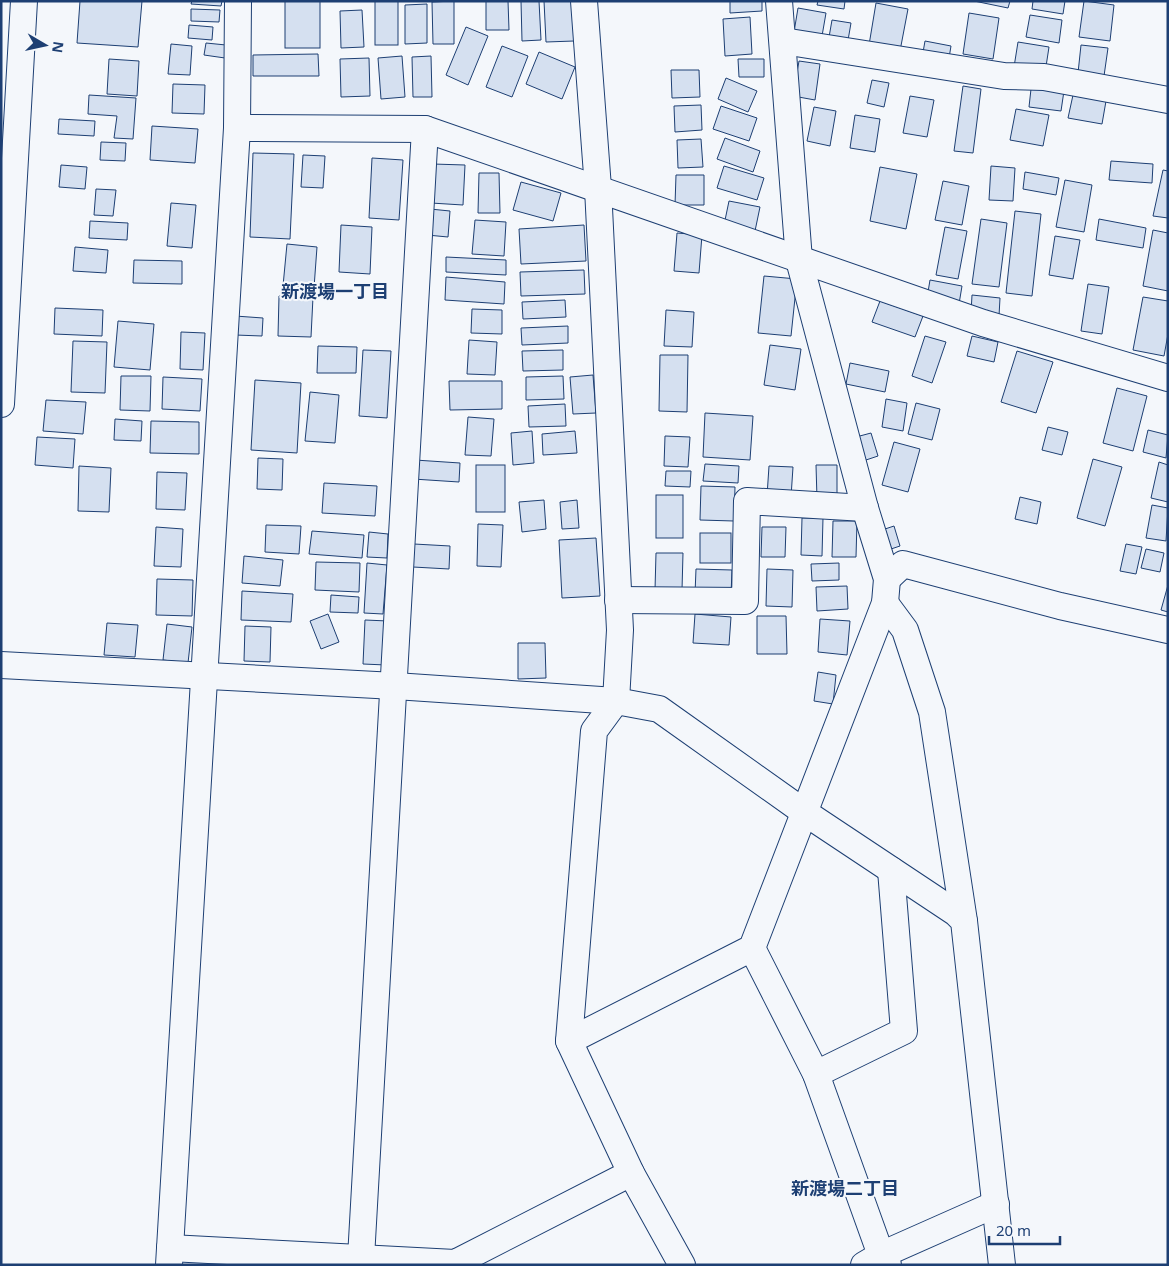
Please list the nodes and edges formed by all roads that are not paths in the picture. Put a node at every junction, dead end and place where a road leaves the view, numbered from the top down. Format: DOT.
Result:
graph roads {
  1 [pos="24,1"];
  2 [pos="238,1"];
  3 [pos="584,1"];
  4 [pos="780,1"];
  5 [pos="783,41"];
  6 [pos="1168,100"];
  7 [pos="237,128"];
  8 [pos="425,129"];
  9 [pos="598,188"];
  10 [pos="799,260"];
  11 [pos="1168,378"];
  12 [pos="1,404"];
  13 [pos="865,508"];
  14 [pos="886,591"];
  15 [pos="618,600"];
  16 [pos="1168,630"];
  17 [pos="1,665"];
  18 [pos="206,677"];
  19 [pos="395,686"];
  20 [pos="616,701"];
  21 [pos="804,812"];
  22 [pos="890,870"];
  23 [pos="964,921"];
  24 [pos="752,948"];
  25 [pos="569,1041"];
  26 [pos="816,1074"];
  27 [pos="631,1172"];
  28 [pos="996,1204"];
  29 [pos="170,1256"];
  30 [pos="361,1258"];
  31 [pos="878,1261"];
  32 [pos="388,1262"];
  33 [pos="682,1265"];
  34 [pos="1002,1265"];
  1 -- 12 [label="street"];
  2 -- 7 [label="street"];
  3 -- 9 [label="street"];
  4 -- 5 [label="street"];
  5 -- 6 [label="street"];
  5 -- 10 [label="street"];
  7 -- 8 [label="street"];
  7 -- 18 [label="street"];
  8 -- 9 [label="street"];
  8 -- 19 [label="street"];
  9 -- 10 [label="street"];
  9 -- 15 [label="street"];
  10 -- 11 [label="street"];
  10 -- 13 [label="street"];
  13 -- 14 [label="street"];
  13 -- 15 [label="street"];
  14 -- 16 [label="street"];
  14 -- 21 [label="street"];
  14 -- 23 [label="street"];
  15 -- 20 [label="street"];
  17 -- 18 [label="street"];
  18 -- 19 [label="street"];
  18 -- 29 [label="street"];
  19 -- 20 [label="street"];
  19 -- 30 [label="street"];
  20 -- 21 [label="street"];
  20 -- 25 [label="street"];
  21 -- 22 [label="street"];
  21 -- 24 [label="street"];
  22 -- 23 [label="street"];
  22 -- 26 [label="street"];
  23 -- 28 [label="street"];
  24 -- 25 [label="street"];
  24 -- 26 [label="street"];
  25 -- 27 [label="street"];
  26 -- 31 [label="street"];
  27 -- 32 [label="street"];
  27 -- 33 [label="street"];
  28 -- 31 [label="street"];
  28 -- 34 [label="street"];
  29 -- 30 [label="street"];
  30 -- 32 [label="street"];
}
